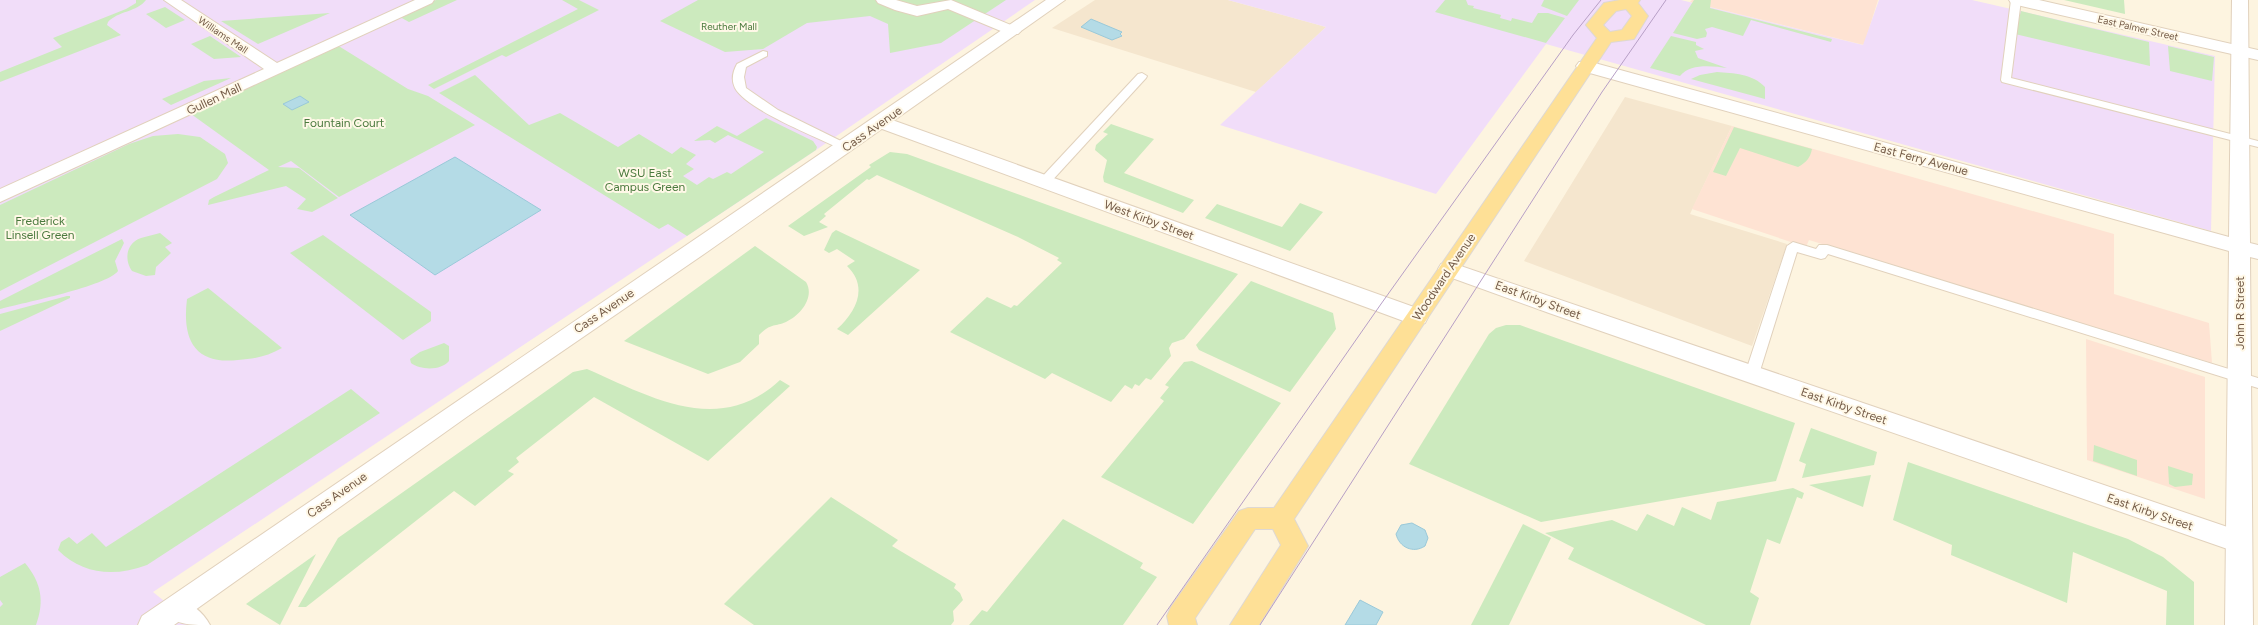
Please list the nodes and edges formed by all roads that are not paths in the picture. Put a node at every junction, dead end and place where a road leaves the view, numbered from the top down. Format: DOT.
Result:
graph roads {
  1 [pos="172,0"];
  2 [pos="427,0"];
  3 [pos="883,0"];
  4 [pos="1058,0"];
  5 [pos="2016,0"];
  6 [pos="2240,0"];
  7 [pos="1627,1"];
  8 [pos="1013,31"];
  9 [pos="1606,37"];
  10 [pos="2240,51"];
  11 [pos="763,54"];
  12 [pos="2258,55"];
  13 [pos="1585,66"];
  14 [pos="275,70"];
  15 [pos="1142,76"];
  16 [pos="881,122"];
  17 [pos="2240,140"];
  18 [pos="2258,144"];
  19 [pos="845,147"];
  20 [pos="1044,182"];
  21 [pos="0,196"];
  22 [pos="2249,250"];
  23 [pos="1450,269"];
  24 [pos="1417,317"];
  25 [pos="1752,374"];
  26 [pos="2249,381"];
  27 [pos="1281,518"];
  28 [pos="2239,542"];
  29 [pos="186,617"];
  30 [pos="152,625"];
  31 [pos="1183,625"];
  32 [pos="1244,625"];
  33 [pos="2239,625"];
  1 -- 14 [label="street, Williams Mall"];
  2 -- 14 [label="street, Gullen Mall"];
  3 -- 8 [label="street"];
  4 -- 8 [label="street, Cass Avenue"];
  5 -- 10 [label="street, East Palmer Street"];
  5 -- 17 [label="lane"];
  6 -- 10 [label="street, John R Street"];
  7 -- 9 [label="main road"];
  7 -- 9 [label="main road"];
  8 -- 16 [label="street, Cass Avenue"];
  9 -- 13 [label="main road, Woodward Avenue"];
  10 -- 12 [label="street, East Palmer Street"];
  10 -- 17 [label="street, John R Street"];
  11 -- 19 [label="lane"];
  13 -- 22 [label="street, East Ferry Avenue"];
  13 -- 23 [label="main road, Woodward Avenue"];
  14 -- 21 [label="street, Gullen Mall"];
  15 -- 20 [label="lane"];
  16 -- 19 [label="street, Cass Avenue"];
  16 -- 20 [label="street, West Kirby Street"];
  17 -- 18 [label="lane"];
  17 -- 22 [label="street, John R Street"];
  19 -- 29 [label="street, Cass Avenue"];
  20 -- 24 [label="street, West Kirby Street"];
  22 -- 26 [label="street, John R Street"];
  23 -- 24 [label="main road, Woodward Avenue"];
  23 -- 25 [label="street, East Kirby Street"];
  24 -- 27 [label="main road, Woodward Avenue"];
  25 -- 26 [label="lane"];
  25 -- 28 [label="street, East Kirby Street"];
  26 -- 28 [label="street, John R Street"];
  27 -- 31 [label="main road"];
  27 -- 32 [label="main road"];
  28 -- 33 [label="street, John R Street"];
  29 -- 30 [label="street, Cass Avenue"];
}
